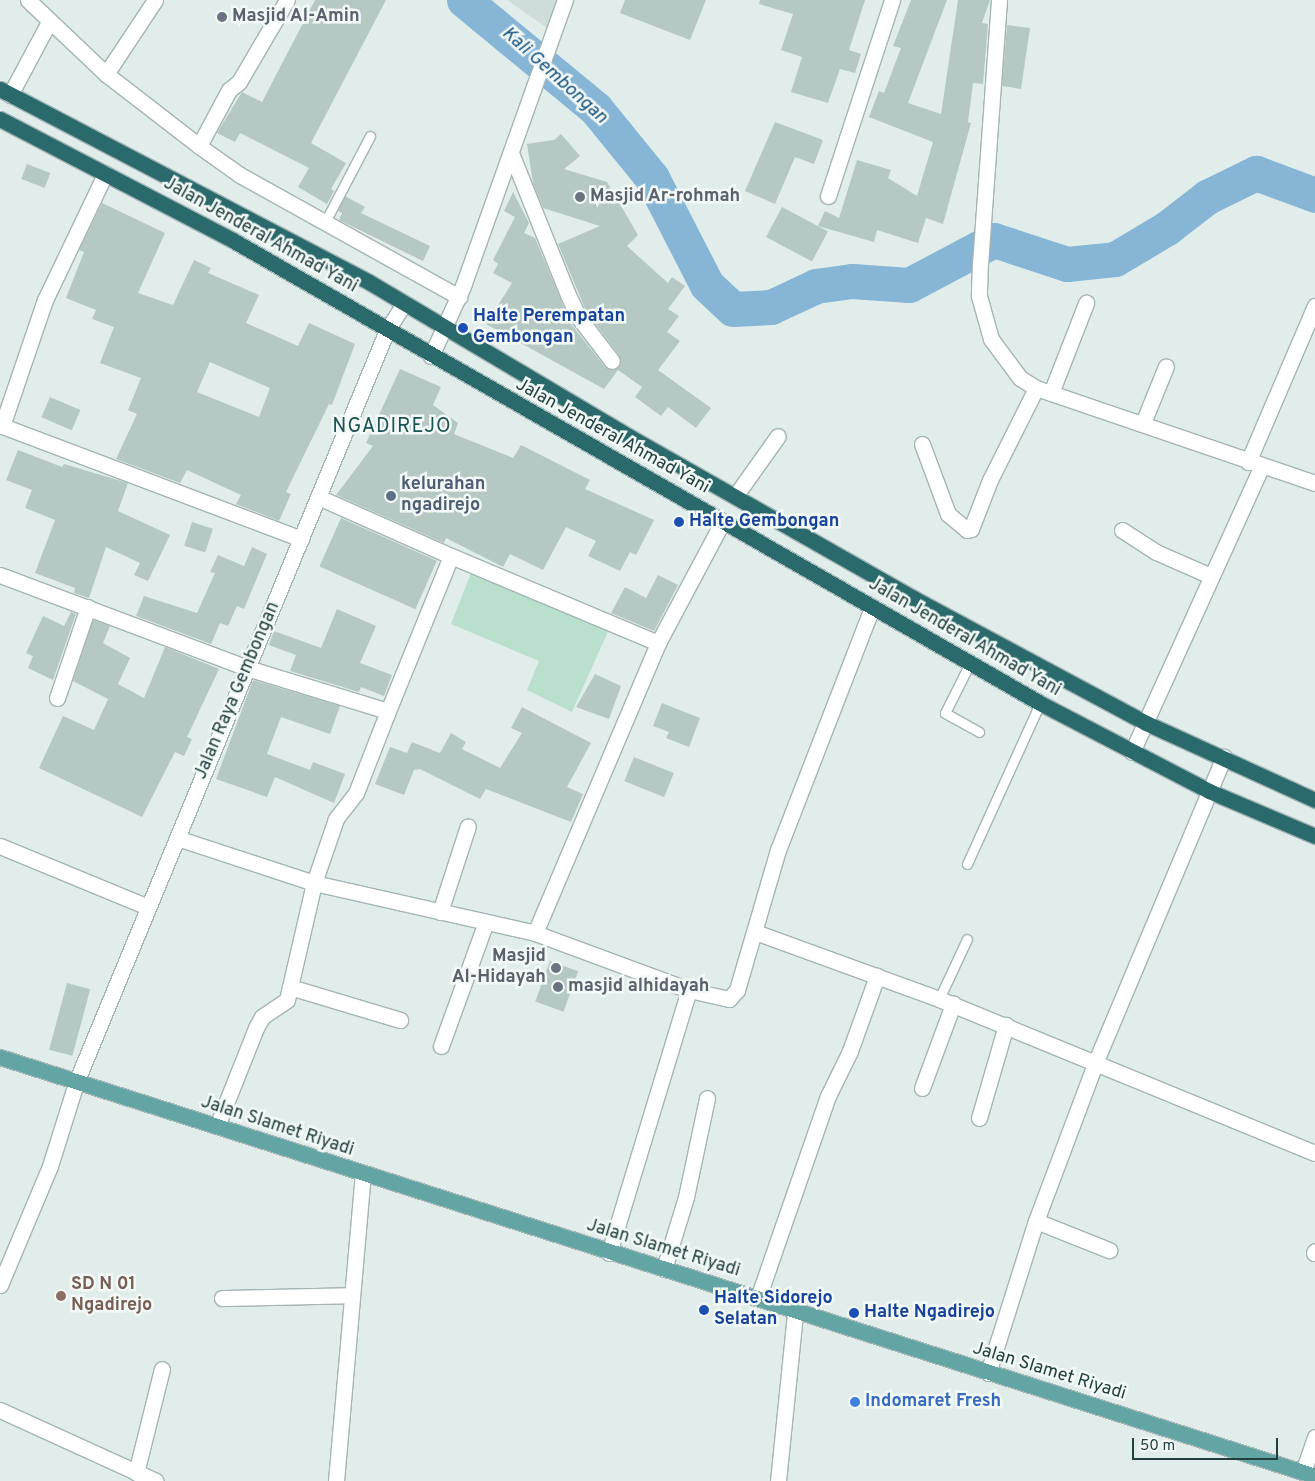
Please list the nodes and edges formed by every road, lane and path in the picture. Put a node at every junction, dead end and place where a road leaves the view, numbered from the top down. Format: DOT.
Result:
graph roads {
  1 [pos="155,0"];
  2 [pos="287,0"];
  3 [pos="565,0"];
  4 [pos="892,0"];
  5 [pos="999,0"];
  6 [pos="33,2"];
  7 [pos="49,22"];
  8 [pos="106,74"];
  9 [pos="5,92"];
  10 [pos="0,119"];
  11 [pos="370,136"];
  12 [pos="198,146"];
  13 [pos="511,153"];
  14 [pos="105,174"];
  15 [pos="828,196"];
  16 [pos="325,222"];
  17 [pos="459,297"];
  18 [pos="1086,303"];
  19 [pos="404,304"];
  20 [pos="1315,306"];
  21 [pos="445,327"];
  22 [pos="387,330"];
  23 [pos="430,356"];
  24 [pos="612,361"];
  25 [pos="1166,366"];
  26 [pos="1044,390"];
  27 [pos="1143,423"];
  28 [pos="1,425"];
  29 [pos="778,436"];
  30 [pos="922,444"];
  31 [pos="1255,464"];
  32 [pos="1314,478"];
  33 [pos="736,495"];
  34 [pos="318,497"];
  35 [pos="723,521"];
  36 [pos="1122,530"];
  37 [pos="301,539"];
  38 [pos="451,556"];
  39 [pos="0,575"];
  40 [pos="1212,576"];
  41 [pos="88,607"];
  42 [pos="872,608"];
  43 [pos="658,643"];
  44 [pos="970,663"];
  45 [pos="247,668"];
  46 [pos="58,698"];
  47 [pos="1040,703"];
  48 [pos="388,711"];
  49 [pos="1146,723"];
  50 [pos="979,732"];
  51 [pos="1132,752"];
  52 [pos="1224,757"];
  53 [pos="1209,791"];
  54 [pos="1315,800"];
  55 [pos="468,826"];
  56 [pos="1315,836"];
  57 [pos="177,838"];
  58 [pos="0,846"];
  59 [pos="967,864"];
  60 [pos="314,883"];
  61 [pos="148,907"];
  62 [pos="440,912"];
  63 [pos="486,922"];
  64 [pos="754,932"];
  65 [pos="535,933"];
  66 [pos="967,939"];
  67 [pos="877,976"];
  68 [pos="290,987"];
  69 [pos="689,990"];
  70 [pos="939,999"];
  71 [pos="953,1004"];
  72 [pos="400,1020"];
  73 [pos="1006,1025"];
  74 [pos="441,1046"];
  75 [pos="0,1057"];
  76 [pos="1096,1061"];
  77 [pos="76,1080"];
  78 [pos="922,1088"];
  79 [pos="707,1098"];
  80 [pos="979,1118"];
  81 [pos="217,1126"];
  82 [pos="1315,1153"];
  83 [pos="363,1175"];
  84 [pos="1036,1221"];
  85 [pos="1108,1250"];
  86 [pos="609,1253"];
  87 [pos="664,1269"];
  88 [pos="0,1285"];
  89 [pos="352,1296"];
  90 [pos="222,1298"];
  91 [pos="758,1298"];
  92 [pos="795,1313"];
  93 [pos="162,1369"];
  94 [pos="988,1373"];
  95 [pos="0,1410"];
  96 [pos="1315,1437"];
  97 [pos="136,1473"];
  98 [pos="1309,1474"];
  99 [pos="156,1481"];
  100 [pos="336,1481"];
  101 [pos="778,1481"];
  1 -- 8 [label="street"];
  2 -- 12 [label="street"];
  3 -- 13 [label="street"];
  4 -- 15 [label="street"];
  5 -- 26 [label="street"];
  6 -- 7 [label="street"];
  7 -- 8 [label="street"];
  7 -- 9 [label="street"];
  8 -- 12 [label="street"];
  9 -- 19 [label="highway, Jalan Jenderal Ahmad Yani"];
  10 -- 14 [label="highway, Jalan Jenderal Ahmad Yani"];
  11 -- 16 [label="lane"];
  12 -- 16 [label="street"];
  13 -- 17 [label="street"];
  13 -- 24 [label="street"];
  14 -- 22 [label="highway, Jalan Jenderal Ahmad Yani"];
  14 -- 28 [label="street"];
  16 -- 17 [label="street"];
  17 -- 21 [label="street"];
  18 -- 26 [label="street"];
  19 -- 21 [label="highway, Jalan Jenderal Ahmad Yani"];
  19 -- 22 [label="street, Jalan Raya Gembongan"];
  20 -- 31 [label="street"];
  21 -- 23 [label="street"];
  21 -- 33 [label="highway, Jalan Jenderal Ahmad Yani"];
  22 -- 23 [label="highway, Jalan Jenderal Ahmad Yani"];
  22 -- 34 [label="street, Jalan Raya Gembongan"];
  23 -- 35 [label="highway, Jalan Jenderal Ahmad Yani"];
  25 -- 27 [label="street"];
  26 -- 27 [label="street"];
  26 -- 30 [label="street"];
  27 -- 31 [label="street"];
  28 -- 37 [label="street"];
  29 -- 33 [label="street"];
  31 -- 32 [label="street"];
  31 -- 40 [label="street"];
  33 -- 49 [label="highway, Jalan Jenderal Ahmad Yani"];
  34 -- 37 [label="street, Jalan Raya Gembongan"];
  34 -- 38 [label="street"];
  35 -- 42 [label="highway, Jalan Jenderal Ahmad Yani"];
  35 -- 43 [label="street"];
  36 -- 40 [label="street"];
  37 -- 45 [label="street, Jalan Raya Gembongan"];
  38 -- 43 [label="street"];
  38 -- 48 [label="street"];
  39 -- 41 [label="street"];
  40 -- 49 [label="street"];
  41 -- 45 [label="street"];
  41 -- 46 [label="street"];
  42 -- 44 [label="highway, Jalan Jenderal Ahmad Yani"];
  42 -- 64 [label="street"];
  43 -- 65 [label="street"];
  44 -- 47 [label="highway, Jalan Jenderal Ahmad Yani"];
  44 -- 50 [label="lane"];
  45 -- 48 [label="street"];
  45 -- 57 [label="street, Jalan Raya Gembongan"];
  47 -- 51 [label="highway, Jalan Jenderal Ahmad Yani"];
  47 -- 59 [label="lane"];
  48 -- 60 [label="street"];
  49 -- 51 [label="street"];
  49 -- 52 [label="highway, Jalan Jenderal Ahmad Yani"];
  51 -- 53 [label="highway, Jalan Jenderal Ahmad Yani"];
  52 -- 53 [label="street"];
  52 -- 54 [label="highway, Jalan Jenderal Ahmad Yani"];
  53 -- 56 [label="highway, Jalan Jenderal Ahmad Yani"];
  53 -- 76 [label="street"];
  55 -- 62 [label="street"];
  57 -- 60 [label="street"];
  57 -- 61 [label="street, Jalan Raya Gembongan"];
  58 -- 61 [label="street"];
  60 -- 62 [label="street"];
  60 -- 68 [label="street"];
  61 -- 77 [label="street, Jalan Raya Gembongan"];
  62 -- 63 [label="street"];
  63 -- 65 [label="street"];
  63 -- 74 [label="street"];
  64 -- 67 [label="street"];
  64 -- 69 [label="street"];
  65 -- 69 [label="street"];
  66 -- 70 [label="lane"];
  67 -- 70 [label="street"];
  67 -- 91 [label="street"];
  68 -- 72 [label="street"];
  68 -- 81 [label="street"];
  69 -- 86 [label="street"];
  70 -- 71 [label="street"];
  71 -- 73 [label="street"];
  71 -- 78 [label="street"];
  73 -- 76 [label="street"];
  73 -- 80 [label="street"];
  75 -- 77 [label="main road, Jalan Slamet Riyadi"];
  76 -- 82 [label="street"];
  76 -- 84 [label="street"];
  77 -- 81 [label="main road, Jalan Slamet Riyadi"];
  77 -- 88 [label="street, Jalan Raya Gembongan"];
  79 -- 87 [label="street"];
  81 -- 83 [label="main road, Jalan Slamet Riyadi"];
  83 -- 86 [label="main road, Jalan Slamet Riyadi"];
  83 -- 89 [label="street"];
  84 -- 85 [label="street"];
  84 -- 94 [label="street"];
  86 -- 87 [label="main road, Jalan Slamet Riyadi"];
  87 -- 91 [label="main road, Jalan Slamet Riyadi"];
  89 -- 90 [label="street"];
  89 -- 100 [label="street"];
  91 -- 92 [label="main road, Jalan Slamet Riyadi"];
  92 -- 94 [label="main road, Jalan Slamet Riyadi"];
  92 -- 101 [label="street"];
  93 -- 97 [label="street"];
  94 -- 98 [label="main road, Jalan Slamet Riyadi"];
  95 -- 97 [label="street"];
  96 -- 98 [label="street"];
  97 -- 99 [label="street"];
}
